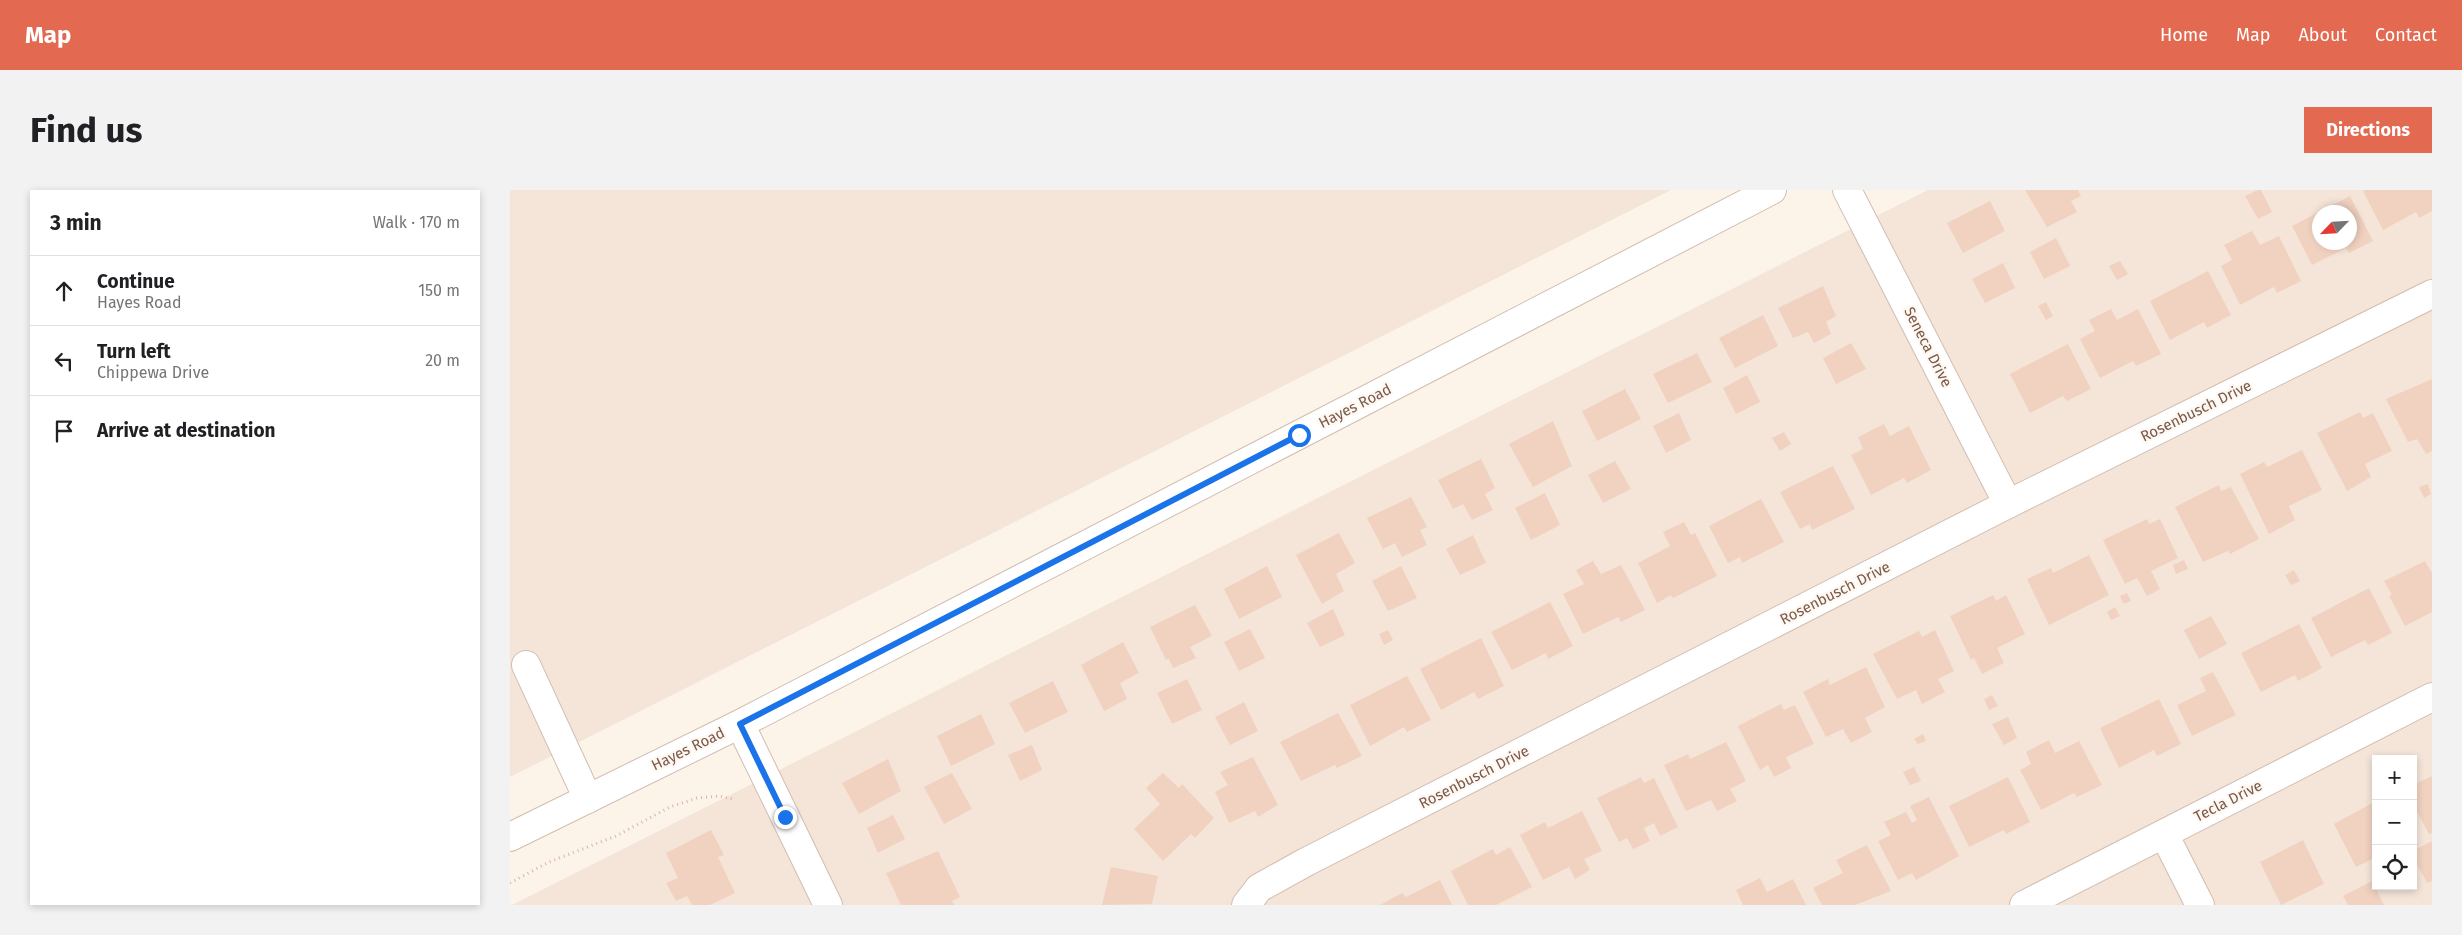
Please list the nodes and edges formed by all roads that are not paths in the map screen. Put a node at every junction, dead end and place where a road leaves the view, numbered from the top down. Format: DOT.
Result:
graph roads {
  1 [pos="1772,190"];
  2 [pos="1847,190"];
  3 [pos="2432,294"];
  4 [pos="2008,504"];
  5 [pos="526,665"];
  6 [pos="2432,697"];
  7 [pos="740,724"];
  8 [pos="588,799"];
  9 [pos="2164,834"];
  10 [pos="510,837"];
  11 [pos="828,905"];
  12 [pos="1246,905"];
  13 [pos="2024,905"];
  14 [pos="2200,905"];
  1 -- 7 [label="street, Hayes Road"];
  2 -- 4 [label="street, Seneca Drive"];
  3 -- 4 [label="street, Rosenbusch Drive"];
  4 -- 12 [label="street, Rosenbusch Drive"];
  5 -- 8 [label="street"];
  6 -- 9 [label="street, Tecla Drive"];
  7 -- 8 [label="street, Hayes Road"];
  7 -- 11 [label="street"];
  8 -- 10 [label="street, Hayes Road"];
  9 -- 13 [label="street, Tecla Drive"];
  9 -- 14 [label="street"];
}
